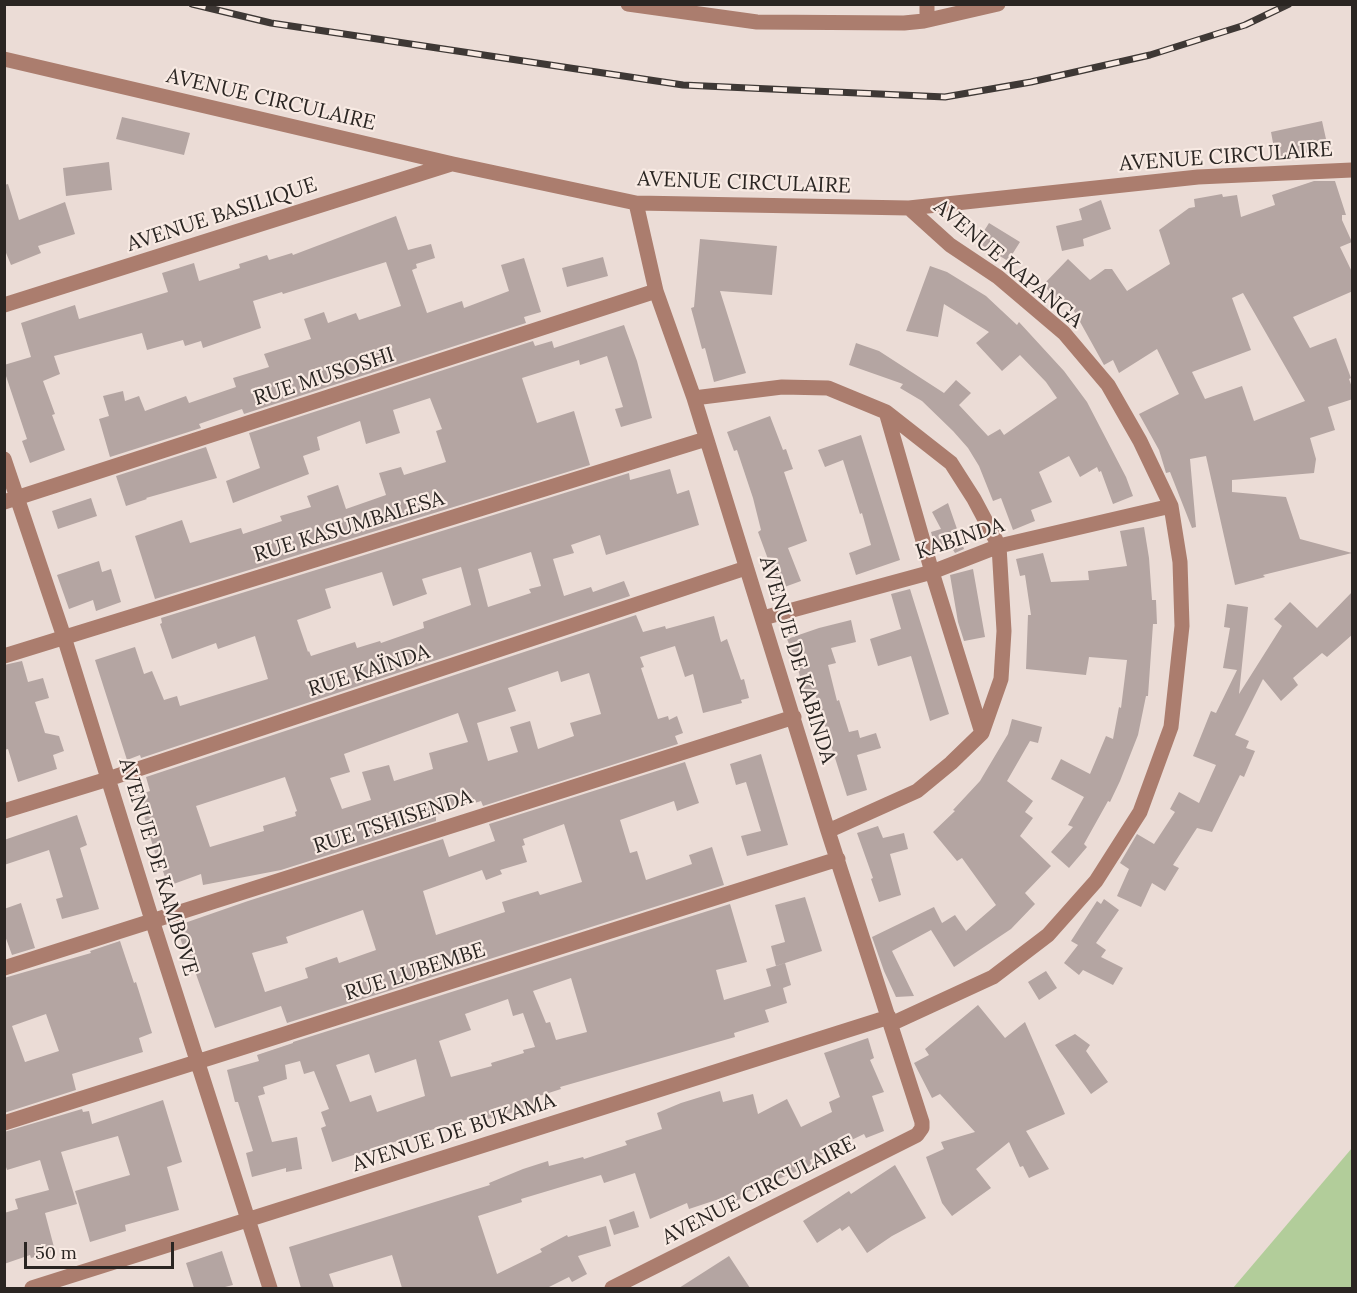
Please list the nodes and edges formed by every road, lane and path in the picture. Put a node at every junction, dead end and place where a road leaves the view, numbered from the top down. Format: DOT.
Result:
graph roads {
  1 [pos="628,4"];
  2 [pos="927,4"];
  3 [pos="998,4"];
  4 [pos="924,21"];
  5 [pos="4,59"];
  6 [pos="453,164"];
  7 [pos="1353,170"];
  8 [pos="636,203"];
  9 [pos="909,208"];
  10 [pos="656,291"];
  11 [pos="4,305"];
  12 [pos="694,398"];
  13 [pos="886,412"];
  14 [pos="706,439"];
  15 [pos="4,459"];
  16 [pos="10,500"];
  17 [pos="1171,506"];
  18 [pos="999,546"];
  19 [pos="746,568"];
  20 [pos="932,572"];
  21 [pos="763,618"];
  22 [pos="64,637"];
  23 [pos="4,656"];
  24 [pos="794,717"];
  25 [pos="982,733"];
  26 [pos="108,779"];
  27 [pos="4,811"];
  28 [pos="828,831"];
  29 [pos="838,860"];
  30 [pos="152,920"];
  31 [pos="4,968"];
  32 [pos="890,1020"];
  33 [pos="198,1063"];
  34 [pos="4,1123"];
  35 [pos="922,1128"];
  36 [pos="248,1220"];
  37 [pos="32,1288"];
  38 [pos="270,1288"];
  39 [pos="612,1288"];
  1 -- 4 [label="street"];
  2 -- 4 [label="street"];
  3 -- 4 [label="street"];
  5 -- 6 [label="street, AVENUE CIRCULAIRE"];
  6 -- 8 [label="street, AVENUE CIRCULAIRE"];
  6 -- 11 [label="street, AVENUE BASILIQUE"];
  7 -- 9 [label="street, AVENUE CIRCULAIRE"];
  8 -- 9 [label="street, AVENUE CIRCULAIRE"];
  8 -- 10 [label="street, AVENUE DE KABINDA"];
  9 -- 17 [label="street, AVENUE KAPANGA"];
  10 -- 12 [label="street, AVENUE DE KABINDA"];
  10 -- 16 [label="street, RUE MUSOSHI"];
  12 -- 13 [label="street"];
  12 -- 14 [label="street, AVENUE DE KABINDA"];
  13 -- 18 [label="street"];
  13 -- 20 [label="street"];
  14 -- 19 [label="street, AVENUE DE KABINDA"];
  14 -- 22 [label="street, RUE KASUMBALESA"];
  15 -- 16 [label="street, AVENUE DE KAMBOVE"];
  16 -- 22 [label="street, AVENUE DE KAMBOVE"];
  17 -- 18 [label="street, KABINDA"];
  17 -- 32 [label="street, AVENUE KAPANGA"];
  18 -- 20 [label="street, KABINDA"];
  18 -- 25 [label="street"];
  19 -- 21 [label="street, AVENUE DE KABINDA"];
  19 -- 26 [label="street, RUE KAÏNDA"];
  20 -- 21 [label="street, KABINDA"];
  20 -- 25 [label="street"];
  21 -- 24 [label="street, AVENUE DE KABINDA"];
  22 -- 23 [label="street, RUE KASUMBALESA"];
  22 -- 26 [label="street, AVENUE DE KAMBOVE"];
  24 -- 28 [label="street, AVENUE DE KABINDA"];
  24 -- 30 [label="street, RUE TSHISENDA"];
  25 -- 28 [label="street"];
  26 -- 27 [label="street, RUE KAÏNDA"];
  26 -- 30 [label="street, AVENUE DE KAMBOVE"];
  28 -- 29 [label="street, AVENUE DE KABINDA"];
  29 -- 32 [label="street, AVENUE DE KABINDA"];
  29 -- 33 [label="street, RUE LUBEMBE"];
  30 -- 31 [label="street, RUE TSHISENDA"];
  30 -- 33 [label="street, AVENUE DE KAMBOVE"];
  32 -- 35 [label="street, AVENUE DE KABINDA"];
  32 -- 36 [label="street, AVENUE DE BUKAMA"];
  33 -- 34 [label="street, RUE LUBEMBE"];
  33 -- 36 [label="street, AVENUE DE KAMBOVE"];
  35 -- 39 [label="street, AVENUE CIRCULAIRE"];
  36 -- 37 [label="street, AVENUE DE BUKAMA"];
  36 -- 38 [label="street, AVENUE DE KAMBOVE"];
}
